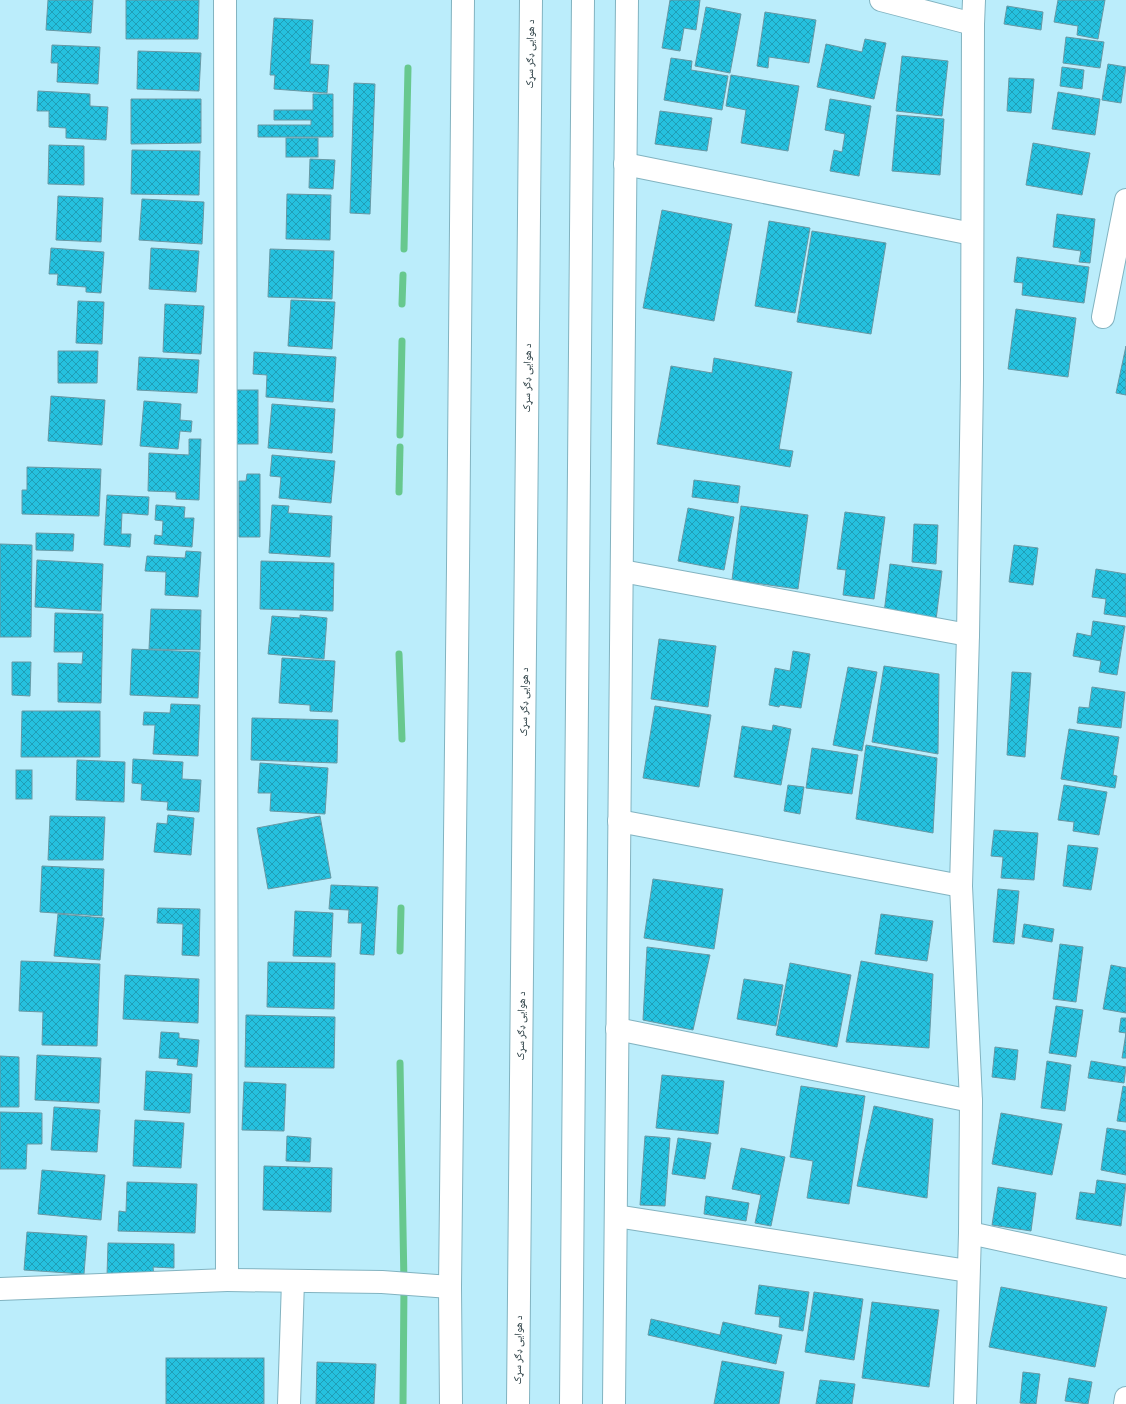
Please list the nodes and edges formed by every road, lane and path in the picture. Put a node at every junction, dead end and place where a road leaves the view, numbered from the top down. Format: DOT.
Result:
graph roads {
  1 [pos="225,0"];
  2 [pos="463,0"];
  3 [pos="531,0"];
  4 [pos="583,0"];
  5 [pos="627,0"];
  6 [pos="881,0"];
  7 [pos="974,0"];
  8 [pos="972,24"];
  9 [pos="625,164"];
  10 [pos="1126,200"];
  11 [pos="972,234"];
  12 [pos="1103,317"];
  13 [pos="622,571"];
  14 [pos="968,635"];
  15 [pos="619,821"];
  16 [pos="961,886"];
  17 [pos="617,1028"];
  18 [pos="971,1101"];
  19 [pos="616,1216"];
  20 [pos="970,1234"];
  21 [pos="1126,1267"];
  22 [pos="968,1271"];
  23 [pos="227,1280"];
  24 [pos="293,1281"];
  25 [pos="450,1287"];
  26 [pos="0,1289"];
  27 [pos="1126,1398"];
  28 [pos="289,1404"];
  29 [pos="451,1404"];
  30 [pos="518,1404"];
  31 [pos="571,1404"];
  32 [pos="614,1404"];
  33 [pos="965,1404"];
  34 [pos="1125,1404"];
  1 -- 23 [label="street"];
  2 -- 25 [label="street"];
  3 -- 30 [label="street, د هوایی ډګر سړک"];
  4 -- 31 [label="street"];
  5 -- 9 [label="street"];
  6 -- 8 [label="street"];
  7 -- 8 [label="street"];
  8 -- 11 [label="street"];
  9 -- 11 [label="street"];
  9 -- 13 [label="street"];
  10 -- 12 [label="street"];
  11 -- 14 [label="street"];
  13 -- 14 [label="street"];
  13 -- 15 [label="street"];
  14 -- 16 [label="street"];
  15 -- 16 [label="street"];
  15 -- 17 [label="street"];
  16 -- 18 [label="street"];
  17 -- 18 [label="street"];
  17 -- 19 [label="street"];
  18 -- 20 [label="street"];
  19 -- 22 [label="street"];
  19 -- 32 [label="street"];
  20 -- 21 [label="street"];
  20 -- 22 [label="street"];
  22 -- 33 [label="street"];
  23 -- 24 [label="street"];
  23 -- 26 [label="street"];
  24 -- 25 [label="street"];
  24 -- 28 [label="street"];
  25 -- 29 [label="street"];
  27 -- 34 [label="street"];
}
